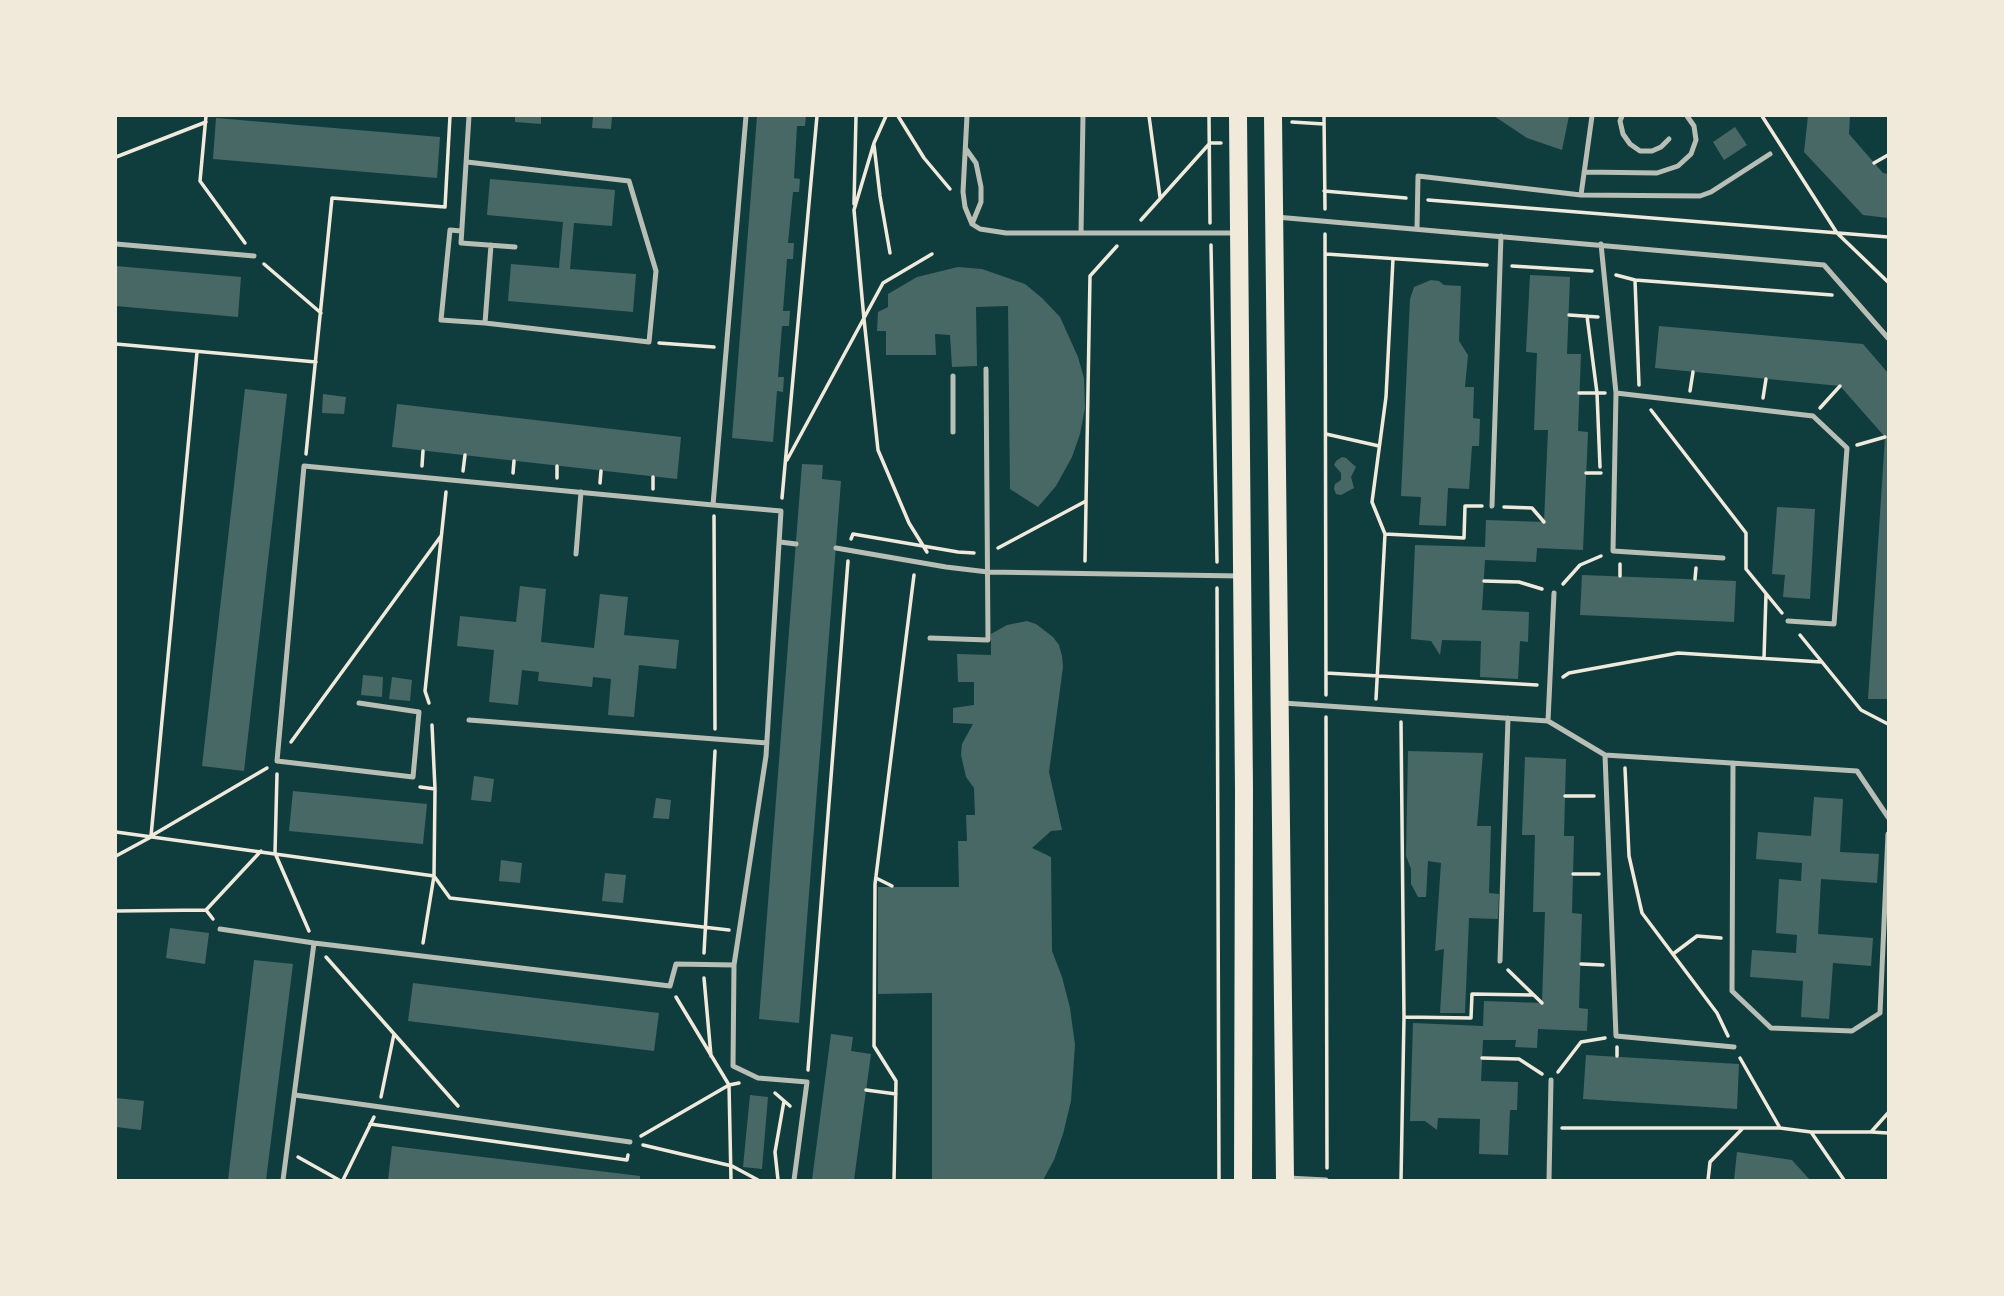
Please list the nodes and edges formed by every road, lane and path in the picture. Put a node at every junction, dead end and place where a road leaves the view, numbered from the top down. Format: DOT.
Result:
graph roads {
  1 [pos="206,116"];
  2 [pos="450,116"];
  3 [pos="469,116"];
  4 [pos="746,116"];
  5 [pos="817,116"];
  6 [pos="856,116"];
  7 [pos="886,116"];
  8 [pos="898,116"];
  9 [pos="967,116"];
  10 [pos="1083,116"];
  11 [pos="1149,116"];
  12 [pos="1209,116"];
  13 [pos="1238,116"];
  14 [pos="1324,116"];
  15 [pos="1592,116"];
  16 [pos="1622,116"];
  17 [pos="1687,116"];
  18 [pos="1762,116"];
  19 [pos="1273,118"];
  20 [pos="206,122"];
  21 [pos="1324,124"];
  22 [pos="1669,139"];
  23 [pos="874,143"];
  24 [pos="1210,143"];
  25 [pos="964,148"];
  26 [pos="1770,154"];
  27 [pos="1888,155"];
  28 [pos="116,157"];
  29 [pos="467,162"];
  30 [pos="1874,163"];
  31 [pos="1584,172"];
  32 [pos="1324,191"];
  33 [pos="1581,195"];
  34 [pos="1160,198"];
  35 [pos="1417,199"];
  36 [pos="965,207"];
  37 [pos="854,210"];
  38 [pos="1273,217"];
  39 [pos="1325,221"];
  40 [pos="972,224"];
  41 [pos="1417,229"];
  42 [pos="461,231"];
  43 [pos="1081,233"];
  44 [pos="1129,233"];
  45 [pos="1210,233"];
  46 [pos="1238,233"];
  47 [pos="1837,233"];
  48 [pos="1501,236"];
  49 [pos="1888,237"];
  50 [pos="116,244"];
  51 [pos="1601,244"];
  52 [pos="491,245"];
  53 [pos="515,247"];
  54 [pos="890,253"];
  55 [pos="932,254"];
  56 [pos="1326,254"];
  57 [pos="254,256"];
  58 [pos="1394,259"];
  59 [pos="1500,266"];
  60 [pos="1604,272"];
  61 [pos="1634,280"];
  62 [pos="1888,282"];
  63 [pos="1852,296"];
  64 [pos="321,313"];
  65 [pos="1569,315"];
  66 [pos="1587,316"];
  67 [pos="1608,317"];
  68 [pos="864,318"];
  69 [pos="485,323"];
  70 [pos="1888,338"];
  71 [pos="649,342"];
  72 [pos="116,344"];
  73 [pos="727,348"];
  74 [pos="197,352"];
  75 [pos="316,363"];
  76 [pos="986,369"];
  77 [pos="1693,372"];
  78 [pos="953,376"];
  79 [pos="1766,379"];
  80 [pos="1840,386"];
  81 [pos="1579,393"];
  82 [pos="1597,393"];
  83 [pos="1616,393"];
  84 [pos="1640,395"];
  85 [pos="1688,401"];
  86 [pos="1761,410"];
  87 [pos="1813,416"];
  88 [pos="953,432"];
  89 [pos="1326,435"];
  90 [pos="1885,437"];
  91 [pos="1379,446"];
  92 [pos="1847,448"];
  93 [pos="786,462"];
  94 [pos="304,466"];
  95 [pos="1600,473"];
  96 [pos="448,480"];
  97 [pos="581,492"];
  98 [pos="1086,501"];
  99 [pos="713,505"];
  100 [pos="1492,506"];
  101 [pos="781,511"];
  102 [pos="1544,523"];
  103 [pos="1385,534"];
  104 [pos="441,536"];
  105 [pos="780,542"];
  106 [pos="796,544"];
  107 [pos="922,545"];
  108 [pos="836,548"];
  109 [pos="849,551"];
  110 [pos="1613,551"];
  111 [pos="987,553"];
  112 [pos="576,554"];
  113 [pos="1723,558"];
  114 [pos="916,562"];
  115 [pos="936,565"];
  116 [pos="988,572"];
  117 [pos="1084,573"];
  118 [pos="1217,576"];
  119 [pos="1241,576"];
  120 [pos="1484,581"];
  121 [pos="1554,593"];
  122 [pos="1766,593"];
  123 [pos="1788,621"];
  124 [pos="930,638"];
  125 [pos="1764,658"];
  126 [pos="1821,662"];
  127 [pos="1326,673"];
  128 [pos="1377,675"];
  129 [pos="1549,686"];
  130 [pos="1280,702"];
  131 [pos="359,703"];
  132 [pos="1376,709"];
  133 [pos="1401,710"];
  134 [pos="1508,718"];
  135 [pos="469,720"];
  136 [pos="1548,721"];
  137 [pos="1888,724"];
  138 [pos="715,740"];
  139 [pos="767,743"];
  140 [pos="1605,755"];
  141 [pos="1624,756"];
  142 [pos="277,761"];
  143 [pos="1733,763"];
  144 [pos="1565,796"];
  145 [pos="1607,796"];
  146 [pos="1888,817"];
  147 [pos="116,832"];
  148 [pos="1888,834"];
  149 [pos="151,836"];
  150 [pos="261,851"];
  151 [pos="275,853"];
  152 [pos="116,856"];
  153 [pos="1573,874"];
  154 [pos="1610,875"];
  155 [pos="434,876"];
  156 [pos="876,878"];
  157 [pos="892,886"];
  158 [pos="206,910"];
  159 [pos="116,911"];
  160 [pos="707,928"];
  161 [pos="220,929"];
  162 [pos="738,930"];
  163 [pos="1733,938"];
  164 [pos="314,943"];
  165 [pos="1673,954"];
  166 [pos="421,956"];
  167 [pos="1500,961"];
  168 [pos="703,964"];
  169 [pos="1581,964"];
  170 [pos="734,965"];
  171 [pos="1613,965"];
  172 [pos="670,986"];
  173 [pos="1533,995"];
  174 [pos="1542,1003"];
  175 [pos="1404,1017"];
  176 [pos="1616,1036"];
  177 [pos="1734,1047"];
  178 [pos="711,1056"];
  179 [pos="1482,1058"];
  180 [pos="733,1066"];
  181 [pos="758,1078"];
  182 [pos="1551,1080"];
  183 [pos="807,1082"];
  184 [pos="729,1085"];
  185 [pos="866,1090"];
  186 [pos="896,1094"];
  187 [pos="295,1095"];
  188 [pos="784,1101"];
  189 [pos="1888,1113"];
  190 [pos="803,1117"];
  191 [pos="471,1120"];
  192 [pos="370,1124"];
  193 [pos="1550,1128"];
  194 [pos="1742,1128"];
  195 [pos="1780,1128"];
  196 [pos="1811,1132"];
  197 [pos="1871,1132"];
  198 [pos="1888,1133"];
  199 [pos="470,1137"];
  200 [pos="630,1142"];
  201 [pos="287,1150"];
  202 [pos="732,1166"];
  203 [pos="1285,1179"];
  204 [pos="756,1180"];
  205 [pos="283,1181"];
  206 [pos="339,1181"];
  207 [pos="731,1181"];
  208 [pos="778,1181"];
  209 [pos="794,1181"];
  210 [pos="894,1181"];
  211 [pos="1219,1181"];
  212 [pos="1243,1181"];
  213 [pos="1326,1181"];
  214 [pos="1401,1181"];
  215 [pos="1549,1181"];
  216 [pos="1708,1181"];
  217 [pos="1844,1181"];
  1 -- 20 [label="path"];
  2 -- 64 [label="path"];
  3 -- 29 [label="lane"];
  4 -- 73 [label="lane"];
  5 -- 93 [label="path"];
  6 -- 37 [label="path"];
  7 -- 23 [label="path"];
  8 -- 36 [label="path"];
  9 -- 25 [label="lane"];
  10 -- 43 [label="lane"];
  11 -- 34 [label="path"];
  12 -- 24 [label="path"];
  13 -- 46 [label="main road"];
  14 -- 21 [label="path"];
  15 -- 31 [label="lane"];
  16 -- 22 [label="lane"];
  17 -- 31 [label="lane"];
  18 -- 47 [label="path"];
  19 -- 21 [label="path"];
  19 -- 38 [label="main road"];
  20 -- 28 [label="path"];
  20 -- 57 [label="path"];
  21 -- 32 [label="path"];
  23 -- 37 [label="path"];
  23 -- 54 [label="path"];
  24 -- 34 [label="path"];
  24 -- 45 [label="path"];
  25 -- 36 [label="lane"];
  25 -- 40 [label="lane"];
  26 -- 33 [label="lane"];
  27 -- 30 [label="path"];
  29 -- 42 [label="lane"];
  29 -- 71 [label="lane"];
  31 -- 33 [label="lane"];
  32 -- 35 [label="path"];
  32 -- 39 [label="path"];
  33 -- 35 [label="lane"];
  34 -- 44 [label="path"];
  35 -- 41 [label="lane"];
  35 -- 47 [label="path"];
  36 -- 40 [label="lane"];
  37 -- 68 [label="path"];
  38 -- 39 [label="lane"];
  38 -- 130 [label="main road"];
  39 -- 41 [label="lane"];
  40 -- 43 [label="lane"];
  41 -- 48 [label="lane"];
  42 -- 52 [label="lane"];
  42 -- 69 [label="lane"];
  43 -- 44 [label="lane"];
  44 -- 45 [label="lane"];
  44 -- 98 [label="path"];
  45 -- 46 [label="lane"];
  45 -- 118 [label="path"];
  46 -- 119 [label="main road"];
  47 -- 49 [label="path"];
  47 -- 62 [label="path"];
  48 -- 51 [label="lane"];
  48 -- 59 [label="lane"];
  50 -- 57 [label="lane"];
  51 -- 60 [label="lane"];
  51 -- 63 [label="lane"];
  52 -- 53 [label="lane"];
  52 -- 69 [label="lane"];
  55 -- 68 [label="path"];
  56 -- 58 [label="path"];
  57 -- 64 [label="path"];
  58 -- 59 [label="path"];
  58 -- 91 [label="path"];
  59 -- 60 [label="path"];
  59 -- 100 [label="lane"];
  60 -- 61 [label="path"];
  60 -- 67 [label="lane"];
  61 -- 63 [label="path"];
  61 -- 84 [label="path"];
  63 -- 70 [label="lane"];
  64 -- 75 [label="path"];
  65 -- 66 [label="path"];
  66 -- 67 [label="path"];
  66 -- 82 [label="path"];
  67 -- 83 [label="lane"];
  68 -- 93 [label="path"];
  68 -- 107 [label="path"];
  69 -- 71 [label="lane"];
  71 -- 73 [label="path"];
  72 -- 74 [label="path"];
  73 -- 99 [label="lane"];
  74 -- 75 [label="path"];
  74 -- 149 [label="path"];
  75 -- 94 [label="path"];
  76 -- 111 [label="lane"];
  77 -- 85 [label="path"];
  78 -- 88 [label="lane"];
  79 -- 86 [label="path"];
  80 -- 87 [label="path"];
  81 -- 82 [label="path"];
  82 -- 83 [label="path"];
  82 -- 95 [label="path"];
  83 -- 84 [label="lane"];
  83 -- 110 [label="lane"];
  84 -- 85 [label="lane"];
  84 -- 122 [label="path"];
  85 -- 86 [label="lane"];
  86 -- 87 [label="lane"];
  87 -- 92 [label="lane"];
  89 -- 91 [label="path"];
  90 -- 92 [label="path"];
  91 -- 103 [label="path"];
  92 -- 123 [label="lane"];
  93 -- 101 [label="path"];
  94 -- 96 [label="lane"];
  94 -- 142 [label="lane"];
  96 -- 97 [label="lane"];
  96 -- 104 [label="path"];
  97 -- 99 [label="lane"];
  97 -- 112 [label="lane"];
  98 -- 111 [label="path"];
  98 -- 117 [label="path"];
  99 -- 101 [label="lane"];
  99 -- 138 [label="path"];
  100 -- 102 [label="path"];
  100 -- 103 [label="path"];
  101 -- 105 [label="lane"];
  103 -- 128 [label="path"];
  104 -- 142 [label="path"];
  104 -- 155 [label="path"];
  105 -- 106 [label="lane"];
  105 -- 139 [label="lane"];
  107 -- 109 [label="path"];
  107 -- 111 [label="path"];
  107 -- 115 [label="path"];
  108 -- 109 [label="lane"];
  109 -- 114 [label="lane"];
  109 -- 183 [label="path"];
  110 -- 113 [label="lane"];
  110 -- 121 [label="path"];
  111 -- 116 [label="lane"];
  114 -- 115 [label="lane"];
  114 -- 156 [label="path"];
  115 -- 116 [label="lane"];
  116 -- 117 [label="lane"];
  116 -- 124 [label="lane"];
  117 -- 118 [label="lane"];
  118 -- 119 [label="lane"];
  118 -- 211 [label="path"];
  119 -- 212 [label="main road"];
  120 -- 121 [label="path"];
  121 -- 129 [label="lane"];
  122 -- 123 [label="path"];
  122 -- 125 [label="path"];
  123 -- 126 [label="path"];
  125 -- 126 [label="path"];
  125 -- 129 [label="path"];
  126 -- 137 [label="path"];
  127 -- 128 [label="path"];
  128 -- 129 [label="path"];
  128 -- 132 [label="path"];
  129 -- 136 [label="lane"];
  130 -- 132 [label="lane"];
  130 -- 203 [label="main road"];
  131 -- 142 [label="lane"];
  132 -- 133 [label="lane"];
  133 -- 134 [label="lane"];
  133 -- 175 [label="path"];
  134 -- 136 [label="lane"];
  134 -- 167 [label="lane"];
  135 -- 138 [label="lane"];
  136 -- 140 [label="lane"];
  138 -- 139 [label="lane"];
  138 -- 160 [label="path"];
  139 -- 162 [label="lane"];
  140 -- 141 [label="lane"];
  140 -- 145 [label="lane"];
  141 -- 143 [label="lane"];
  141 -- 165 [label="path"];
  142 -- 149 [label="path"];
  142 -- 151 [label="path"];
  143 -- 146 [label="lane"];
  143 -- 163 [label="lane"];
  144 -- 145 [label="path"];
  145 -- 154 [label="lane"];
  147 -- 149 [label="path"];
  148 -- 163 [label="lane"];
  149 -- 150 [label="path"];
  149 -- 152 [label="path"];
  150 -- 151 [label="path"];
  150 -- 158 [label="path"];
  151 -- 155 [label="path"];
  151 -- 164 [label="path"];
  153 -- 154 [label="path"];
  154 -- 171 [label="lane"];
  155 -- 160 [label="path"];
  155 -- 166 [label="path"];
  156 -- 157 [label="path"];
  156 -- 186 [label="path"];
  158 -- 159 [label="path"];
  158 -- 161 [label="path"];
  160 -- 162 [label="path"];
  160 -- 168 [label="path"];
  161 -- 164 [label="lane"];
  162 -- 170 [label="lane"];
  163 -- 165 [label="path"];
  164 -- 166 [label="lane"];
  164 -- 187 [label="lane"];
  164 -- 191 [label="path"];
  165 -- 177 [label="path"];
  166 -- 172 [label="lane"];
  167 -- 173 [label="path"];
  168 -- 170 [label="lane"];
  168 -- 172 [label="lane"];
  168 -- 178 [label="path"];
  169 -- 171 [label="path"];
  170 -- 180 [label="lane"];
  171 -- 176 [label="lane"];
  172 -- 178 [label="path"];
  173 -- 174 [label="path"];
  173 -- 175 [label="path"];
  175 -- 214 [label="path"];
  176 -- 177 [label="lane"];
  176 -- 182 [label="path"];
  177 -- 195 [label="path"];
  178 -- 184 [label="path"];
  179 -- 182 [label="path"];
  180 -- 181 [label="lane"];
  180 -- 184 [label="path"];
  181 -- 183 [label="lane"];
  181 -- 188 [label="path"];
  182 -- 193 [label="lane"];
  183 -- 190 [label="lane"];
  184 -- 200 [label="path"];
  184 -- 202 [label="path"];
  185 -- 186 [label="path"];
  186 -- 210 [label="path"];
  187 -- 191 [label="lane"];
  187 -- 201 [label="lane"];
  188 -- 190 [label="path"];
  188 -- 208 [label="path"];
  189 -- 197 [label="path"];
  190 -- 209 [label="lane"];
  191 -- 199 [label="path"];
  191 -- 200 [label="lane"];
  192 -- 199 [label="path"];
  193 -- 194 [label="path"];
  193 -- 215 [label="lane"];
  194 -- 195 [label="path"];
  194 -- 216 [label="path"];
  195 -- 196 [label="path"];
  196 -- 197 [label="path"];
  196 -- 217 [label="path"];
  197 -- 198 [label="path"];
  199 -- 200 [label="path"];
  200 -- 202 [label="path"];
  201 -- 205 [label="lane"];
  201 -- 206 [label="path"];
  202 -- 204 [label="path"];
  202 -- 207 [label="path"];
  203 -- 213 [label="lane"];
}
